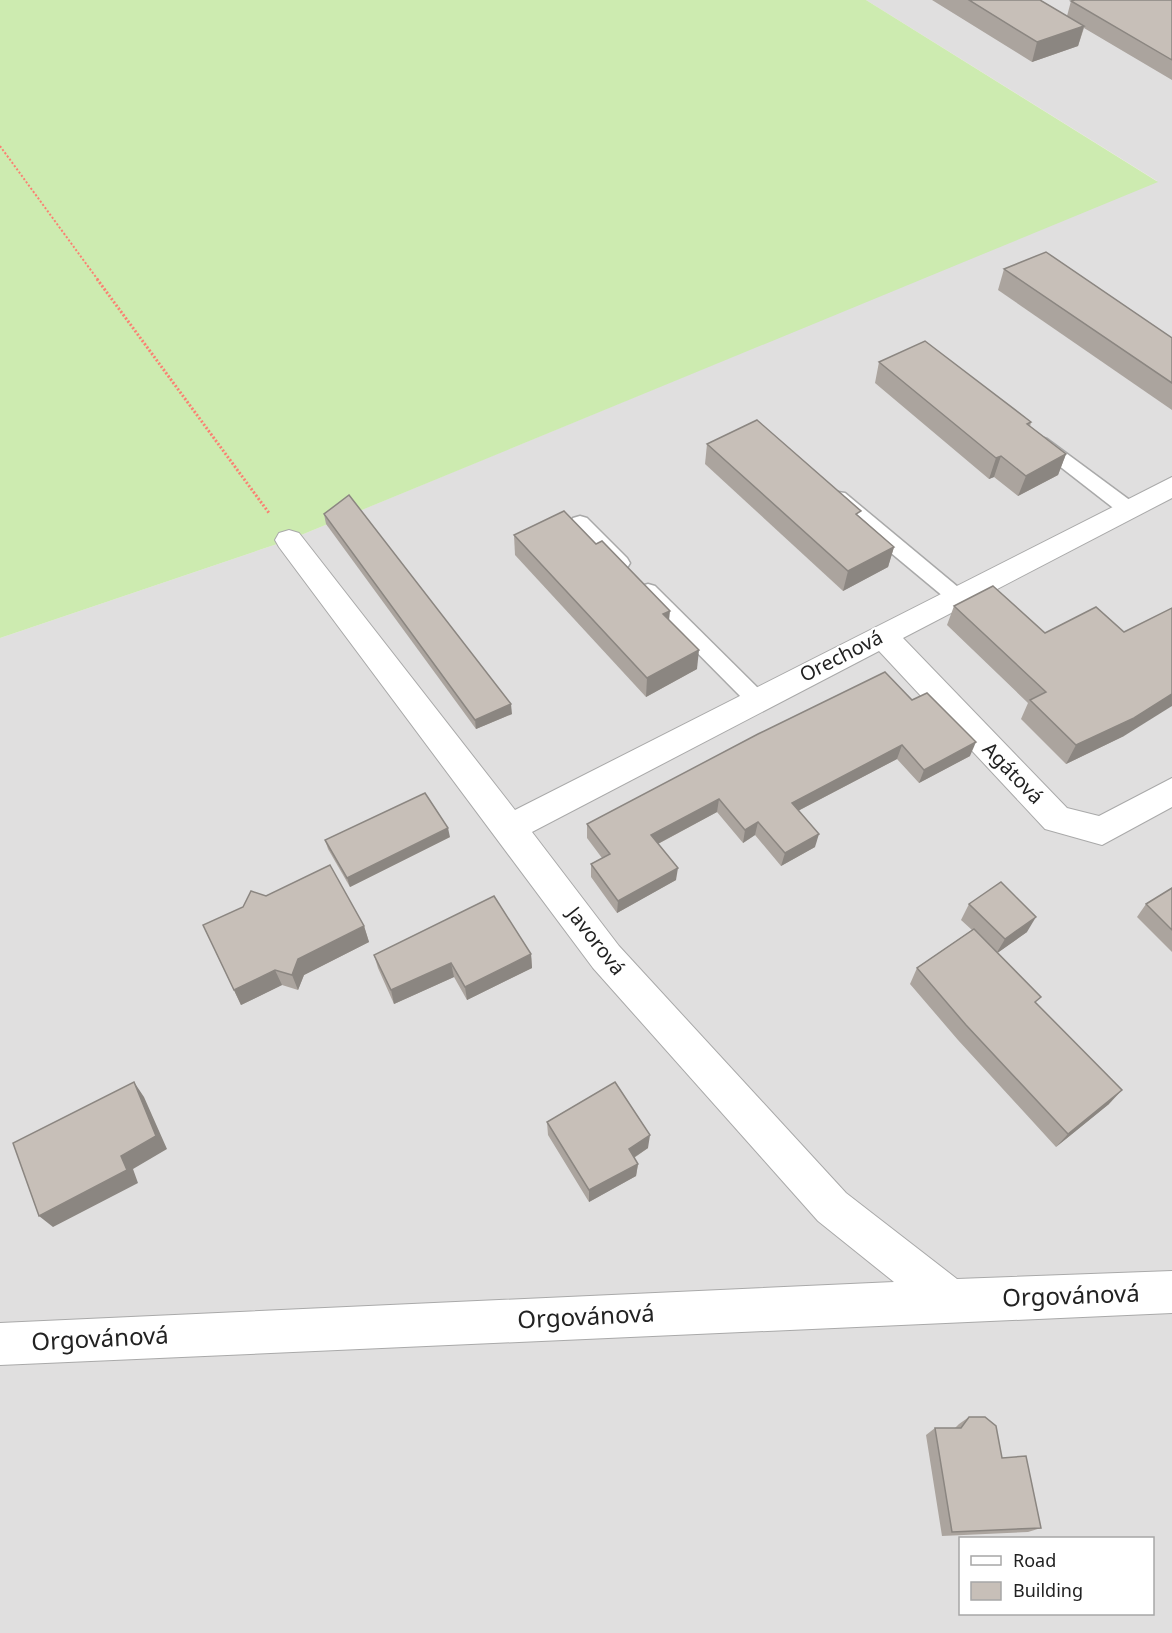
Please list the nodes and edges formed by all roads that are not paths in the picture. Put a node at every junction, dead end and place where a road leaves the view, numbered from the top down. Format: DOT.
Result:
graph roads {
  1 [pos="1024,430"];
  2 [pos="821,483"];
  3 [pos="1172,486"];
  4 [pos="1128,509"];
  5 [pos="580,523"];
  6 [pos="289,540"];
  7 [pos="957,597"];
  8 [pos="882,635"];
  9 [pos="757,700"];
  10 [pos="1172,791"];
  11 [pos="510,828"];
  12 [pos="1172,1292"];
  13 [pos="950,1300"];
  14 [pos="0,1344"];
  1 -- 4 [label="lane"];
  2 -- 7 [label="lane"];
  3 -- 4 [label="street, Orechová"];
  4 -- 7 [label="street, Orechová"];
  5 -- 9 [label="lane"];
  6 -- 11 [label="street, Javorová"];
  7 -- 8 [label="street, Orechová"];
  8 -- 9 [label="street, Orechová"];
  8 -- 10 [label="street, Agátová"];
  9 -- 11 [label="street, Orechová"];
  11 -- 13 [label="street, Javorová"];
  12 -- 13 [label="street, Orgovánová"];
  13 -- 14 [label="street, Orgovánová"];
}
